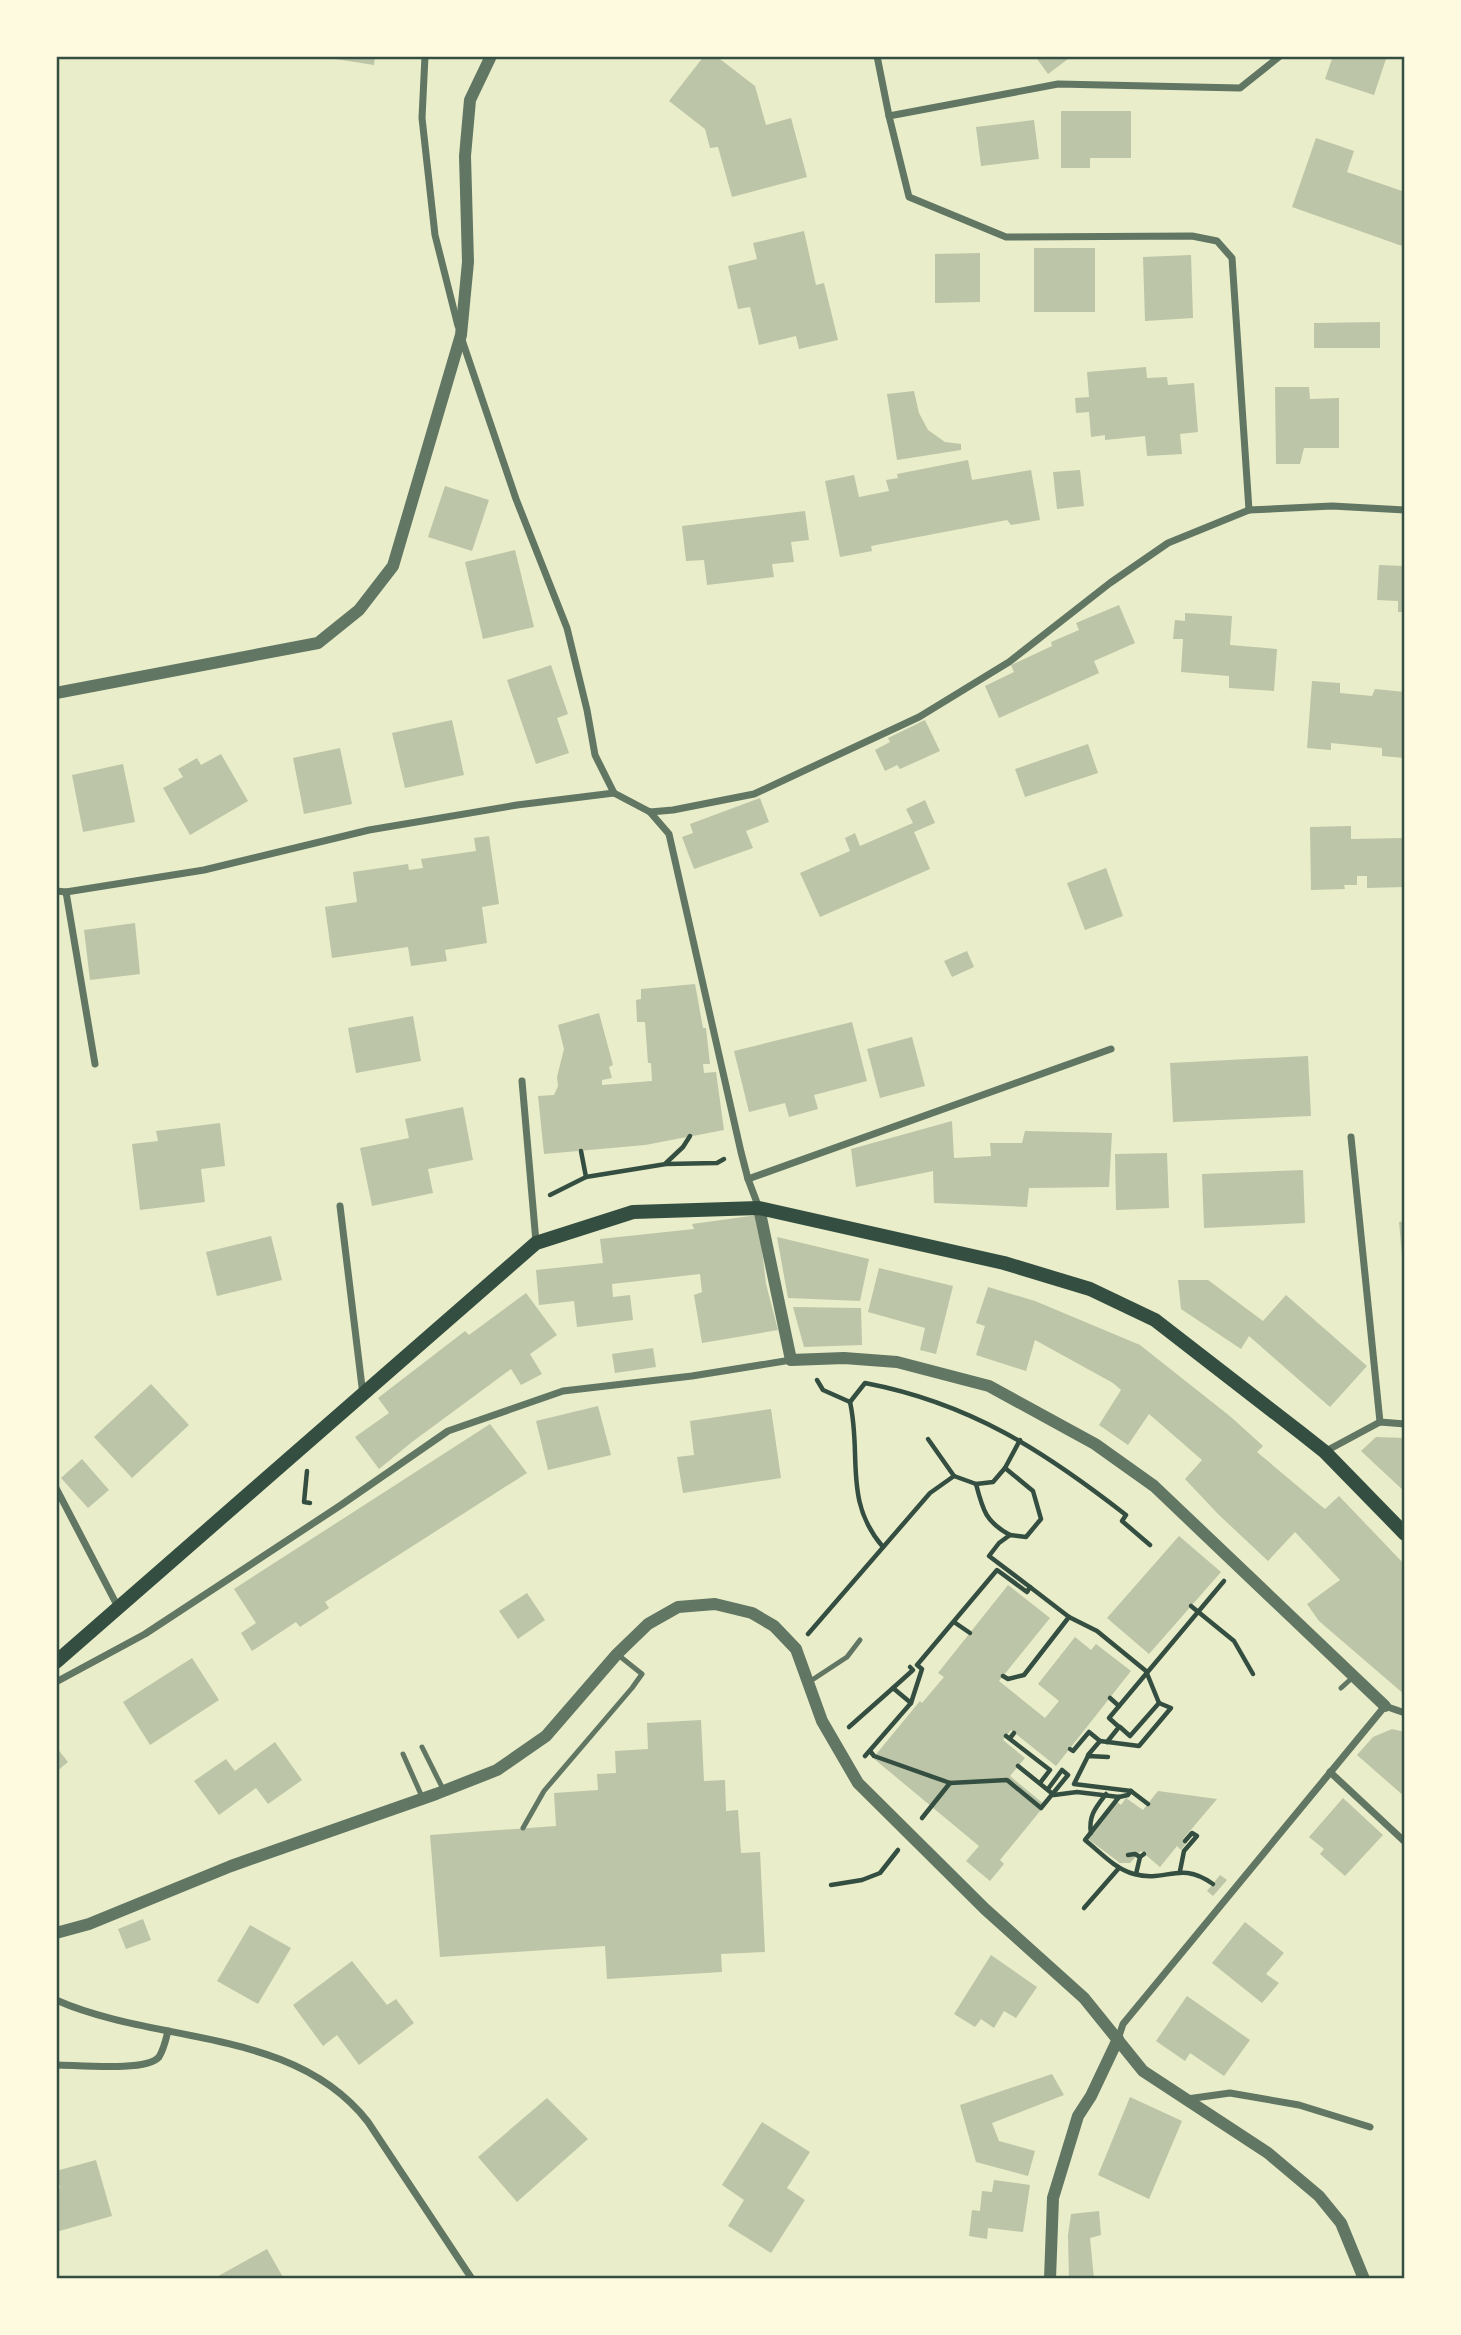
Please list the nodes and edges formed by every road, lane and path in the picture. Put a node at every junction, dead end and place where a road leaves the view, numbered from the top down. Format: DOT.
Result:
graph roads {
  1 [pos="425,56"];
  2 [pos="491,56"];
  3 [pos="877,56"];
  4 [pos="1280,56"];
  5 [pos="889,116"];
  6 [pos="461,335"];
  7 [pos="1249,510"];
  8 [pos="1405,510"];
  9 [pos="56,693"];
  10 [pos="614,793"];
  11 [pos="650,812"];
  12 [pos="56,891"];
  13 [pos="66,892"];
  14 [pos="1111,1049"];
  15 [pos="95,1063"];
  16 [pos="522,1081"];
  17 [pos="690,1136"];
  18 [pos="1351,1137"];
  19 [pos="580,1151"];
  20 [pos="741,1152"];
  21 [pos="666,1164"];
  22 [pos="586,1177"];
  23 [pos="748,1179"];
  24 [pos="532,1205"];
  25 [pos="340,1206"];
  26 [pos="759,1208"];
  27 [pos="536,1243"];
  28 [pos="806,1359"];
  29 [pos="791,1360"];
  30 [pos="363,1396"];
  31 [pos="850,1402"];
  32 [pos="1380,1422"];
  33 [pos="1405,1424"];
  34 [pos="928,1439"];
  35 [pos="1020,1440"];
  36 [pos="309,1443"];
  37 [pos="1325,1452"];
  38 [pos="1005,1468"];
  39 [pos="954,1476"];
  40 [pos="976,1484"];
  41 [pos="56,1488"];
  42 [pos="313,1503"];
  43 [pos="1405,1534"];
  44 [pos="1010,1535"];
  45 [pos="1150,1545"];
  46 [pos="883,1547"];
  47 [pos="1227,1577"];
  48 [pos="1030,1587"];
  49 [pos="1191,1606"];
  50 [pos="119,1607"];
  51 [pos="1198,1611"];
  52 [pos="1069,1617"];
  53 [pos="954,1622"];
  54 [pos="970,1633"];
  55 [pos="860,1640"];
  56 [pos="796,1649"];
  57 [pos="617,1654"];
  58 [pos="56,1662"];
  59 [pos="913,1666"];
  60 [pos="1146,1671"];
  61 [pos="1253,1674"];
  62 [pos="1003,1676"];
  63 [pos="1355,1676"];
  64 [pos="56,1682"];
  65 [pos="808,1683"];
  66 [pos="893,1688"];
  67 [pos="1341,1688"];
  68 [pos="1110,1698"];
  69 [pos="911,1703"];
  70 [pos="1158,1703"];
  71 [pos="1119,1706"];
  72 [pos="1385,1706"];
  73 [pos="1405,1713"];
  74 [pos="849,1726"];
  75 [pos="1119,1727"];
  76 [pos="1014,1733"];
  77 [pos="1100,1741"];
  78 [pos="1107,1742"];
  79 [pos="422,1747"];
  80 [pos="1070,1749"];
  81 [pos="870,1751"];
  82 [pos="403,1754"];
  83 [pos="865,1756"];
  84 [pos="1087,1756"];
  85 [pos="1108,1757"];
  86 [pos="1018,1766"];
  87 [pos="1330,1772"];
  88 [pos="950,1783"];
  89 [pos="1040,1783"];
  90 [pos="1048,1789"];
  91 [pos="444,1791"];
  92 [pos="1131,1791"];
  93 [pos="1053,1793"];
  94 [pos="1107,1794"];
  95 [pos="1119,1797"];
  96 [pos="423,1799"];
  97 [pos="1147,1804"];
  98 [pos="931,1806"];
  99 [pos="916,1815"];
  100 [pos="924,1823"];
  101 [pos="523,1828"];
  102 [pos="1091,1833"];
  103 [pos="1185,1841"];
  104 [pos="1405,1842"];
  105 [pos="1128,1855"];
  106 [pos="1119,1868"];
  107 [pos="1180,1871"];
  108 [pos="1136,1874"];
  109 [pos="862,1880"];
  110 [pos="1213,1884"];
  111 [pos="831,1885"];
  112 [pos="1084,1908"];
  113 [pos="56,1933"];
  114 [pos="56,2000"];
  115 [pos="168,2031"];
  116 [pos="1118,2039"];
  117 [pos="56,2065"];
  118 [pos="1183,2099"];
  119 [pos="1370,2127"];
  120 [pos="472,2279"];
  121 [pos="1050,2279"];
  122 [pos="1364,2279"];
  1 -- 6 [label="street"];
  2 -- 6 [label="street"];
  3 -- 5 [label="street"];
  4 -- 5 [label="street"];
  5 -- 7 [label="street"];
  6 -- 9 [label="street"];
  6 -- 10 [label="street"];
  7 -- 8 [label="street"];
  7 -- 11 [label="street"];
  10 -- 11 [label="street"];
  10 -- 13 [label="street"];
  11 -- 20 [label="street"];
  12 -- 13 [label="street"];
  13 -- 15 [label="street"];
  14 -- 23 [label="street"];
  16 -- 24 [label="street"];
  17 -- 21 [label="path"];
  18 -- 32 [label="street"];
  19 -- 22 [label="path"];
  20 -- 21 [label="path"];
  20 -- 23 [label="street"];
  21 -- 22 [label="path"];
  22 -- 24 [label="path"];
  23 -- 26 [label="street"];
  24 -- 27 [label="street"];
  25 -- 30 [label="street"];
  26 -- 27 [label="main road"];
  26 -- 29 [label="street"];
  26 -- 37 [label="main road"];
  27 -- 30 [label="main road"];
  28 -- 29 [label="street"];
  28 -- 31 [label="path"];
  28 -- 63 [label="street"];
  29 -- 64 [label="street"];
  30 -- 36 [label="main road"];
  31 -- 35 [label="path"];
  31 -- 46 [label="path"];
  32 -- 33 [label="street"];
  32 -- 37 [label="street"];
  34 -- 39 [label="path"];
  35 -- 38 [label="path"];
  35 -- 45 [label="path"];
  36 -- 42 [label="path"];
  36 -- 50 [label="main road"];
  37 -- 43 [label="main road"];
  38 -- 40 [label="path"];
  38 -- 44 [label="path"];
  39 -- 40 [label="path"];
  39 -- 46 [label="path"];
  40 -- 44 [label="path"];
  41 -- 50 [label="street"];
  44 -- 48 [label="path"];
  46 -- 56 [label="path"];
  47 -- 51 [label="path"];
  48 -- 52 [label="path"];
  48 -- 53 [label="path"];
  49 -- 51 [label="path"];
  50 -- 58 [label="main road"];
  51 -- 60 [label="path"];
  51 -- 61 [label="path"];
  52 -- 60 [label="path"];
  52 -- 62 [label="path"];
  53 -- 54 [label="path"];
  53 -- 59 [label="path"];
  55 -- 65 [label="lane"];
  56 -- 57 [label="street"];
  56 -- 65 [label="street"];
  57 -- 91 [label="street"];
  57 -- 101 [label="lane"];
  59 -- 66 [label="path"];
  59 -- 69 [label="path"];
  60 -- 70 [label="path"];
  60 -- 71 [label="path"];
  63 -- 67 [label="lane"];
  63 -- 72 [label="street"];
  65 -- 116 [label="street"];
  66 -- 69 [label="path"];
  66 -- 74 [label="path"];
  68 -- 71 [label="path"];
  69 -- 81 [label="path"];
  70 -- 75 [label="path"];
  70 -- 78 [label="path"];
  71 -- 75 [label="path"];
  72 -- 73 [label="street"];
  72 -- 87 [label="street"];
  75 -- 78 [label="path"];
  76 -- 89 [label="path"];
  77 -- 78 [label="path"];
  77 -- 80 [label="path"];
  77 -- 84 [label="path"];
  79 -- 91 [label="lane"];
  81 -- 83 [label="path"];
  81 -- 88 [label="path"];
  82 -- 96 [label="lane"];
  84 -- 85 [label="path"];
  84 -- 92 [label="path"];
  86 -- 89 [label="path"];
  87 -- 104 [label="street"];
  87 -- 116 [label="street"];
  88 -- 93 [label="path"];
  88 -- 98 [label="path"];
  89 -- 90 [label="path"];
  90 -- 93 [label="path"];
  90 -- 93 [label="path"];
  91 -- 96 [label="street"];
  92 -- 95 [label="path"];
  92 -- 97 [label="path"];
  93 -- 94 [label="path"];
  94 -- 95 [label="path"];
  94 -- 102 [label="path"];
  95 -- 102 [label="path"];
  96 -- 113 [label="street"];
  99 -- 100 [label="path"];
  102 -- 106 [label="path"];
  103 -- 107 [label="path"];
  105 -- 108 [label="path"];
  106 -- 108 [label="path"];
  106 -- 112 [label="path"];
  107 -- 108 [label="path"];
  107 -- 110 [label="path"];
  109 -- 111 [label="path"];
  114 -- 115 [label="street"];
  115 -- 117 [label="street"];
  115 -- 120 [label="street"];
  116 -- 118 [label="street"];
  116 -- 121 [label="street"];
  118 -- 119 [label="street"];
  118 -- 122 [label="street"];
}
